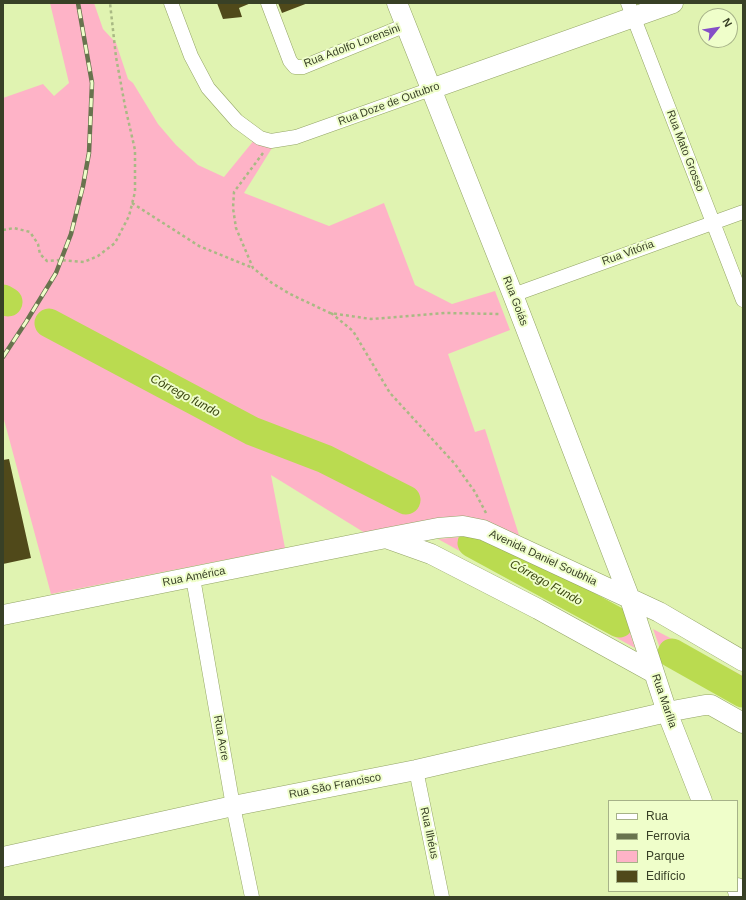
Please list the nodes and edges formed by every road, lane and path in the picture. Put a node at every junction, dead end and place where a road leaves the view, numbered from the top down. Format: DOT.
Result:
graph roads {
  1 [pos="110,3"];
  2 [pos="171,3"];
  3 [pos="268,3"];
  4 [pos="397,3"];
  5 [pos="673,3"];
  6 [pos="631,10"];
  7 [pos="406,25"];
  8 [pos="431,89"];
  9 [pos="271,141"];
  10 [pos="132,203"];
  11 [pos="743,212"];
  12 [pos="713,222"];
  13 [pos="3,230"];
  14 [pos="253,268"];
  15 [pos="743,300"];
  16 [pos="517,304"];
  17 [pos="330,313"];
  18 [pos="386,538"];
  19 [pos="500,538"];
  20 [pos="193,578"];
  21 [pos="630,599"];
  22 [pos="3,615"];
  23 [pos="743,661"];
  24 [pos="654,673"];
  25 [pos="667,712"];
  26 [pos="743,723"];
  27 [pos="416,770"];
  28 [pos="702,800"];
  29 [pos="233,806"];
  30 [pos="3,857"];
  31 [pos="252,897"];
  32 [pos="442,897"];
  1 -- 10 [label="path"];
  2 -- 9 [label="street"];
  3 -- 7 [label="street, Rua Adolfo Lorensini"];
  4 -- 7 [label="main road, Rua Goiás"];
  5 -- 6 [label="main road, Rua Doze de Outubro"];
  6 -- 8 [label="main road, Rua Doze de Outubro"];
  6 -- 12 [label="street, Rua Mato Grosso"];
  7 -- 8 [label="main road, Rua Goiás"];
  8 -- 9 [label="street, Rua Doze de Outubro"];
  8 -- 16 [label="main road, Rua Goiás"];
  9 -- 14 [label="path"];
  10 -- 13 [label="path"];
  10 -- 14 [label="path"];
  11 -- 12 [label="street, Rua Vitória"];
  12 -- 15 [label="street, Rua Mato Grosso"];
  12 -- 16 [label="street, Rua Vitória"];
  14 -- 17 [label="path"];
  16 -- 17 [label="path"];
  16 -- 21 [label="main road, Rua Goiás"];
  17 -- 19 [label="path"];
  18 -- 19 [label="main road, Avenida Daniel Soubhia"];
  18 -- 20 [label="main road, Rua América"];
  18 -- 24 [label="main road"];
  19 -- 21 [label="main road, Avenida Daniel Soubhia"];
  20 -- 22 [label="main road, Rua América"];
  20 -- 29 [label="street, Rua Acre"];
  21 -- 23 [label="main road, Avenida Daniel Soubhia"];
  21 -- 24 [label="main road, Rua Marília"];
  24 -- 25 [label="main road, Rua Marília"];
  25 -- 26 [label="main road"];
  25 -- 27 [label="main road, Rua São Francisco"];
  25 -- 28 [label="main road, Rua Marília"];
  27 -- 29 [label="main road, Rua São Francisco"];
  27 -- 32 [label="street, Rua Ilhéus"];
  29 -- 30 [label="main road, Rua São Francisco"];
  29 -- 31 [label="street, Rua Acre"];
}
